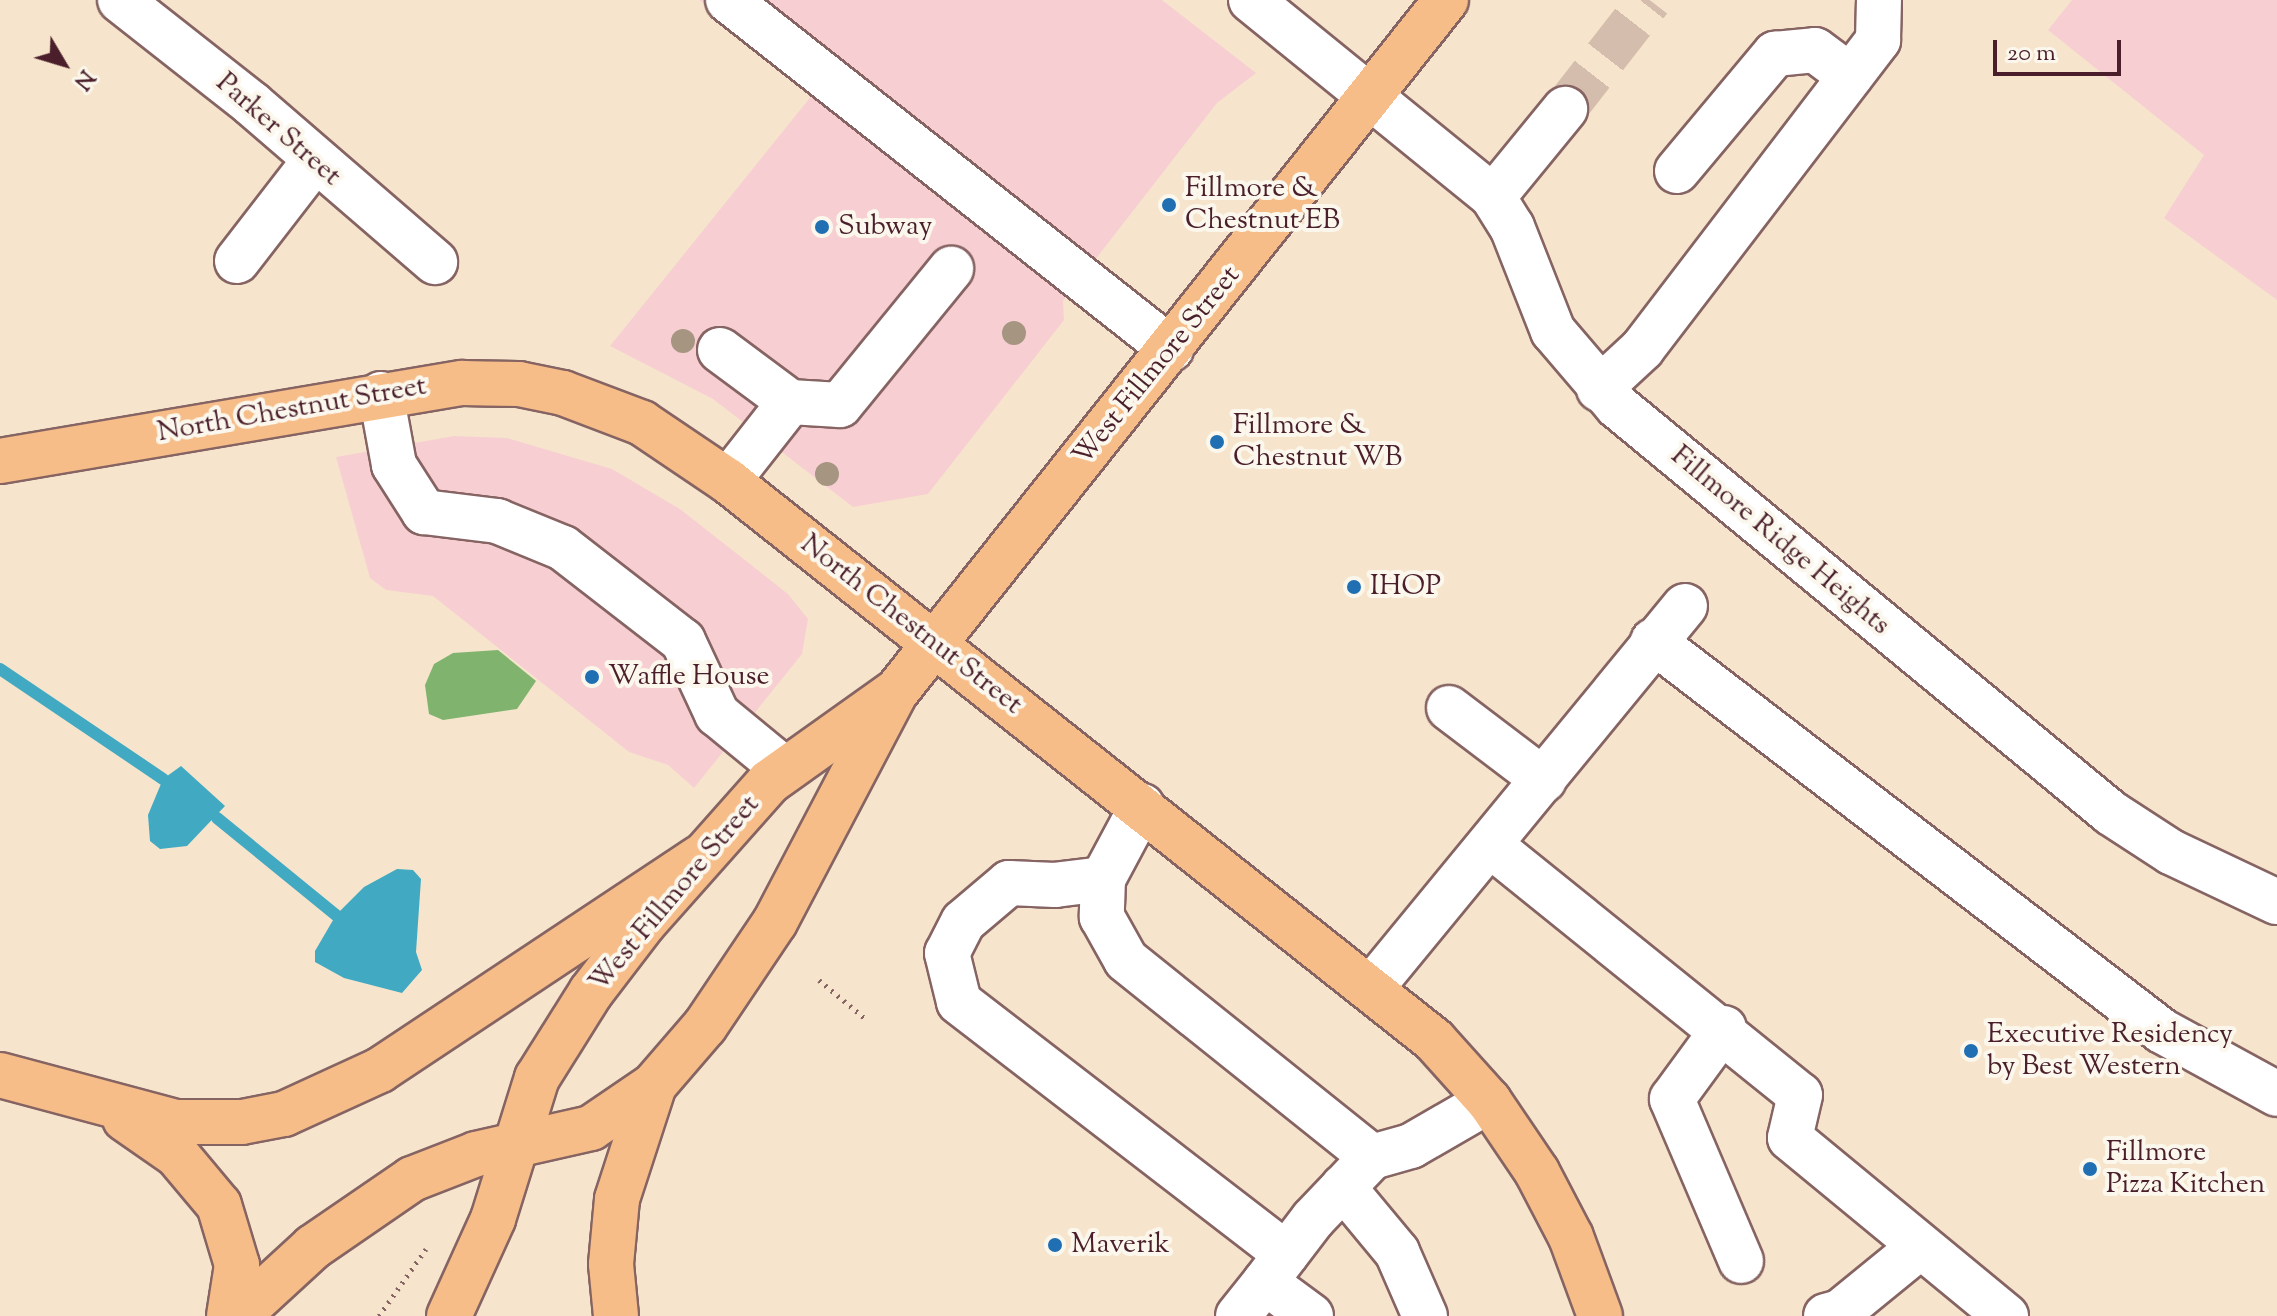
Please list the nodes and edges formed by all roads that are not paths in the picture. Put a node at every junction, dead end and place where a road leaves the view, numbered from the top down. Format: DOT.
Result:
graph roads {
  1 [pos="120,0"];
  2 [pos="728,0"];
  3 [pos="1251,0"];
  4 [pos="1446,0"];
  5 [pos="1879,0"];
  6 [pos="1850,76"];
  7 [pos="1371,95"];
  8 [pos="1565,109"];
  9 [pos="315,160"];
  10 [pos="1677,171"];
  11 [pos="1493,197"];
  12 [pos="237,261"];
  13 [pos="435,262"];
  14 [pos="951,269"];
  15 [pos="1171,349"];
  16 [pos="720,350"];
  17 [pos="1599,389"];
  18 [pos="381,394"];
  19 [pos="790,402"];
  20 [pos="0,461"];
  21 [pos="728,481"];
  22 [pos="1685,606"];
  23 [pos="1653,641"];
  24 [pos="935,643"];
  25 [pos="896,692"];
  26 [pos="1449,708"];
  27 [pos="784,769"];
  28 [pos="1544,780"];
  29 [pos="1142,806"];
  30 [pos="1490,845"];
  31 [pos="700,857"];
  32 [pos="1103,879"];
  33 [pos="2277,902"];
  34 [pos="1372,987"];
  35 [pos="1723,1030"];
  36 [pos="0,1075"];
  37 [pos="654,1085"];
  38 [pos="2277,1094"];
  39 [pos="1489,1101"];
  40 [pos="102,1106"];
  41 [pos="515,1145"];
  42 [pos="1358,1172"];
  43 [pos="1921,1246"];
  44 [pos="1741,1261"];
  45 [pos="1275,1268"];
  46 [pos="229,1316"];
  47 [pos="238,1316"];
  48 [pos="449,1316"];
  49 [pos="616,1316"];
  50 [pos="1238,1316"];
  51 [pos="1311,1316"];
  52 [pos="1425,1316"];
  53 [pos="1600,1316"];
  54 [pos="1826,1316"];
  55 [pos="2006,1316"];
  1 -- 9 [label="street, Parker Street"];
  2 -- 15 [label="street"];
  3 -- 7 [label="street, Fillmore Ridge Heights"];
  4 -- 7 [label="main road, West Fillmore Street"];
  5 -- 6 [label="street"];
  6 -- 10 [label="street"];
  6 -- 17 [label="street"];
  7 -- 11 [label="street, Fillmore Ridge Heights"];
  7 -- 15 [label="main road, West Fillmore Street"];
  8 -- 11 [label="street"];
  9 -- 12 [label="street"];
  9 -- 13 [label="street, Parker Street"];
  11 -- 17 [label="street, Fillmore Ridge Heights"];
  14 -- 19 [label="street"];
  15 -- 24 [label="main road, West Fillmore Street"];
  16 -- 19 [label="street"];
  17 -- 33 [label="street, Fillmore Ridge Heights"];
  18 -- 20 [label="main road, North Chestnut Street"];
  18 -- 21 [label="main road, North Chestnut Street"];
  18 -- 27 [label="street"];
  19 -- 21 [label="street"];
  21 -- 24 [label="main road, North Chestnut Street"];
  22 -- 23 [label="street"];
  23 -- 28 [label="street"];
  23 -- 38 [label="street"];
  24 -- 25 [label="main road, West Fillmore Street"];
  24 -- 29 [label="main road, North Chestnut Street"];
  25 -- 27 [label="main road, West Fillmore Street"];
  25 -- 37 [label="main road, West Fillmore Street"];
  26 -- 28 [label="street"];
  27 -- 31 [label="main road, West Fillmore Street"];
  28 -- 30 [label="street"];
  29 -- 32 [label="street"];
  29 -- 34 [label="main road, North Chestnut Street"];
  30 -- 34 [label="street"];
  30 -- 35 [label="street"];
  31 -- 40 [label="main road"];
  31 -- 41 [label="main road, West Fillmore Street"];
  32 -- 42 [label="street"];
  32 -- 45 [label="street"];
  34 -- 39 [label="main road, North Chestnut Street"];
  35 -- 43 [label="street"];
  35 -- 44 [label="street"];
  36 -- 40 [label="main road"];
  37 -- 41 [label="main road, West Fillmore Street"];
  37 -- 49 [label="main road"];
  39 -- 42 [label="street"];
  39 -- 53 [label="main road, North Chestnut Street"];
  40 -- 46 [label="main road"];
  41 -- 47 [label="main road, West Fillmore Street"];
  41 -- 48 [label="main road, West Fillmore Street"];
  42 -- 45 [label="street"];
  42 -- 52 [label="street"];
  43 -- 54 [label="street"];
  43 -- 55 [label="street"];
  45 -- 50 [label="street"];
  45 -- 51 [label="street"];
}
